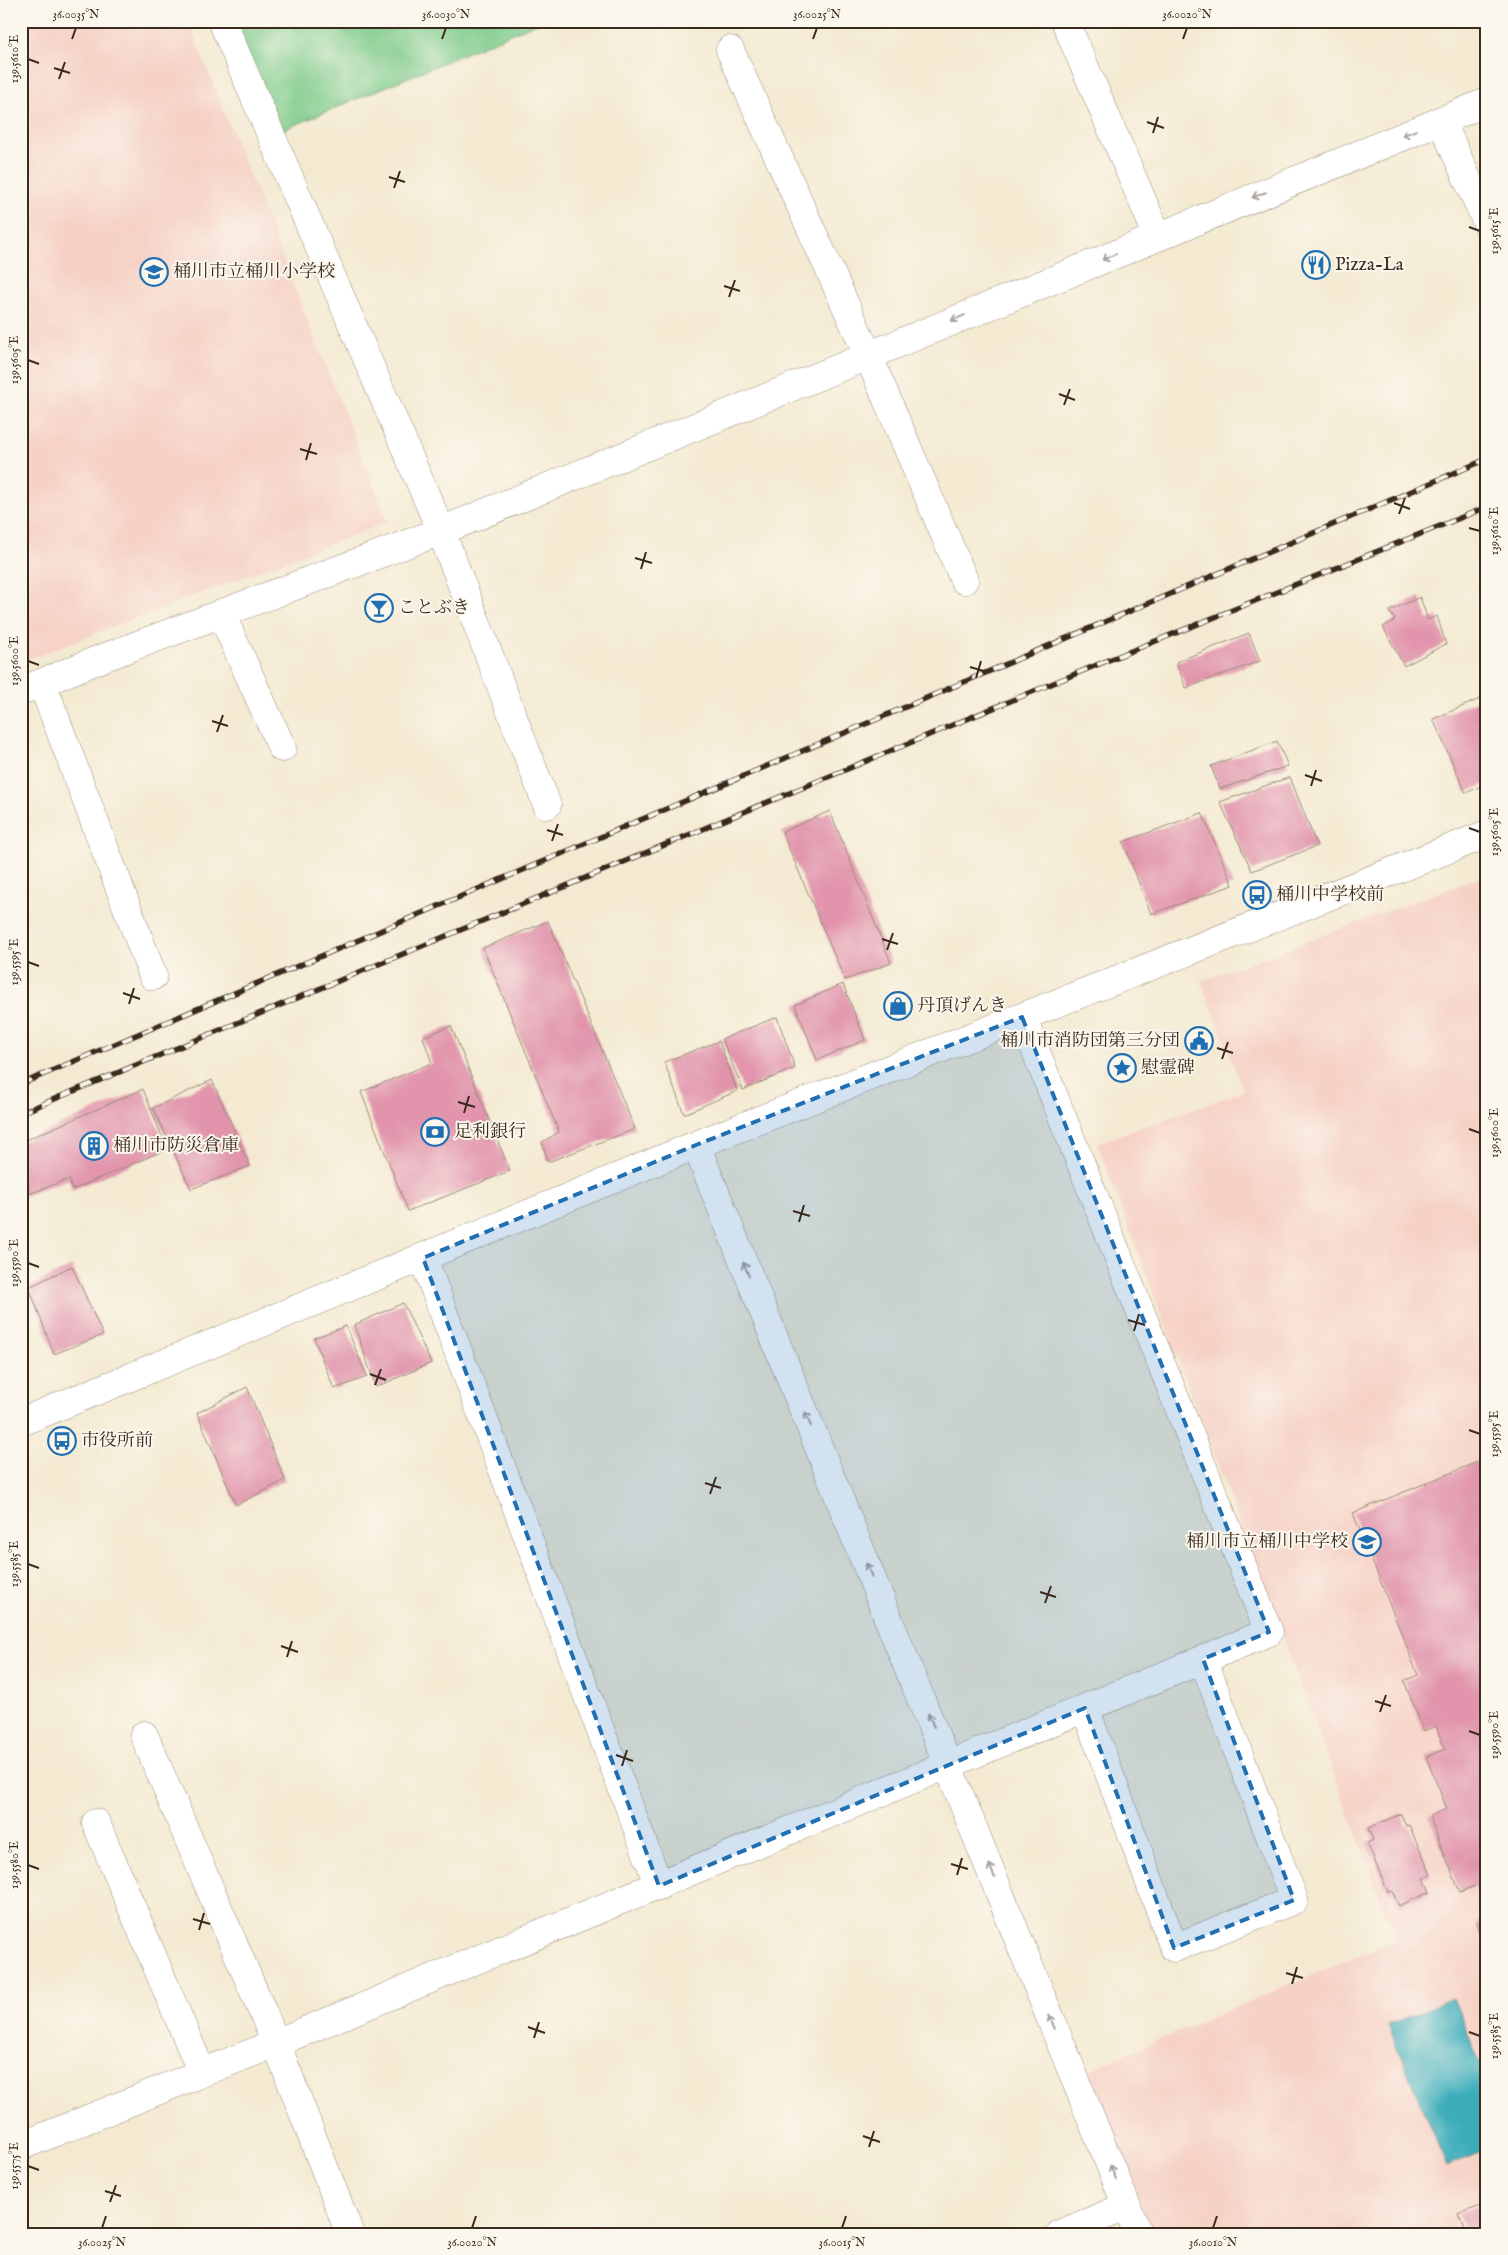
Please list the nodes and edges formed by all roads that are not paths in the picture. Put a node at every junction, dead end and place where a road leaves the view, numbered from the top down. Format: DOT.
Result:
graph roads {
  1 [pos="222,21"];
  2 [pos="1065,21"];
  3 [pos="730,50"];
  4 [pos="1487,102"];
  5 [pos="1441,120"];
  6 [pos="1487,223"];
  7 [pos="1158,237"];
  8 [pos="868,355"];
  9 [pos="441,531"];
  10 [pos="964,580"];
  11 [pos="221,613"];
  12 [pos="31,687"];
  13 [pos="282,748"];
  14 [pos="547,805"];
  15 [pos="1487,834"];
  16 [pos="153,976"];
  17 [pos="1022,1017"];
  18 [pos="696,1145"];
  19 [pos="424,1258"];
  20 [pos="21,1422"];
  21 [pos="1203,1659"];
  22 [pos="1085,1708"];
  23 [pos="144,1735"];
  24 [pos="949,1765"];
  25 [pos="96,1823"];
  26 [pos="659,1886"];
  27 [pos="276,2043"];
  28 [pos="202,2073"];
  29 [pos="21,2146"];
  30 [pos="1126,2206"];
  31 [pos="350,2234"];
  32 [pos="1060,2234"];
  33 [pos="1138,2234"];
  1 -- 9 [label="street"];
  2 -- 7 [label="street"];
  3 -- 8 [label="street"];
  4 -- 5 [label="street"];
  5 -- 6 [label="street"];
  5 -- 7 [label="street, one-way"];
  7 -- 8 [label="street, one-way"];
  8 -- 9 [label="street"];
  8 -- 10 [label="street"];
  9 -- 11 [label="street"];
  9 -- 14 [label="street"];
  11 -- 12 [label="street"];
  11 -- 13 [label="street"];
  12 -- 16 [label="street"];
  15 -- 17 [label="street"];
  17 -- 18 [label="street"];
  17 -- 21 [label="street"];
  18 -- 19 [label="street"];
  24 -- 18 [label="street, one-way"];
  19 -- 20 [label="street"];
  19 -- 26 [label="street"];
  21 -- 22 [label="street"];
  21 -- 22 [label="street"];
  22 -- 24 [label="street"];
  23 -- 27 [label="street"];
  24 -- 26 [label="street"];
  30 -- 24 [label="street, one-way"];
  25 -- 28 [label="street"];
  26 -- 27 [label="street"];
  27 -- 28 [label="street"];
  27 -- 31 [label="street"];
  28 -- 29 [label="street"];
  30 -- 32 [label="street"];
  30 -- 33 [label="street"];
}
